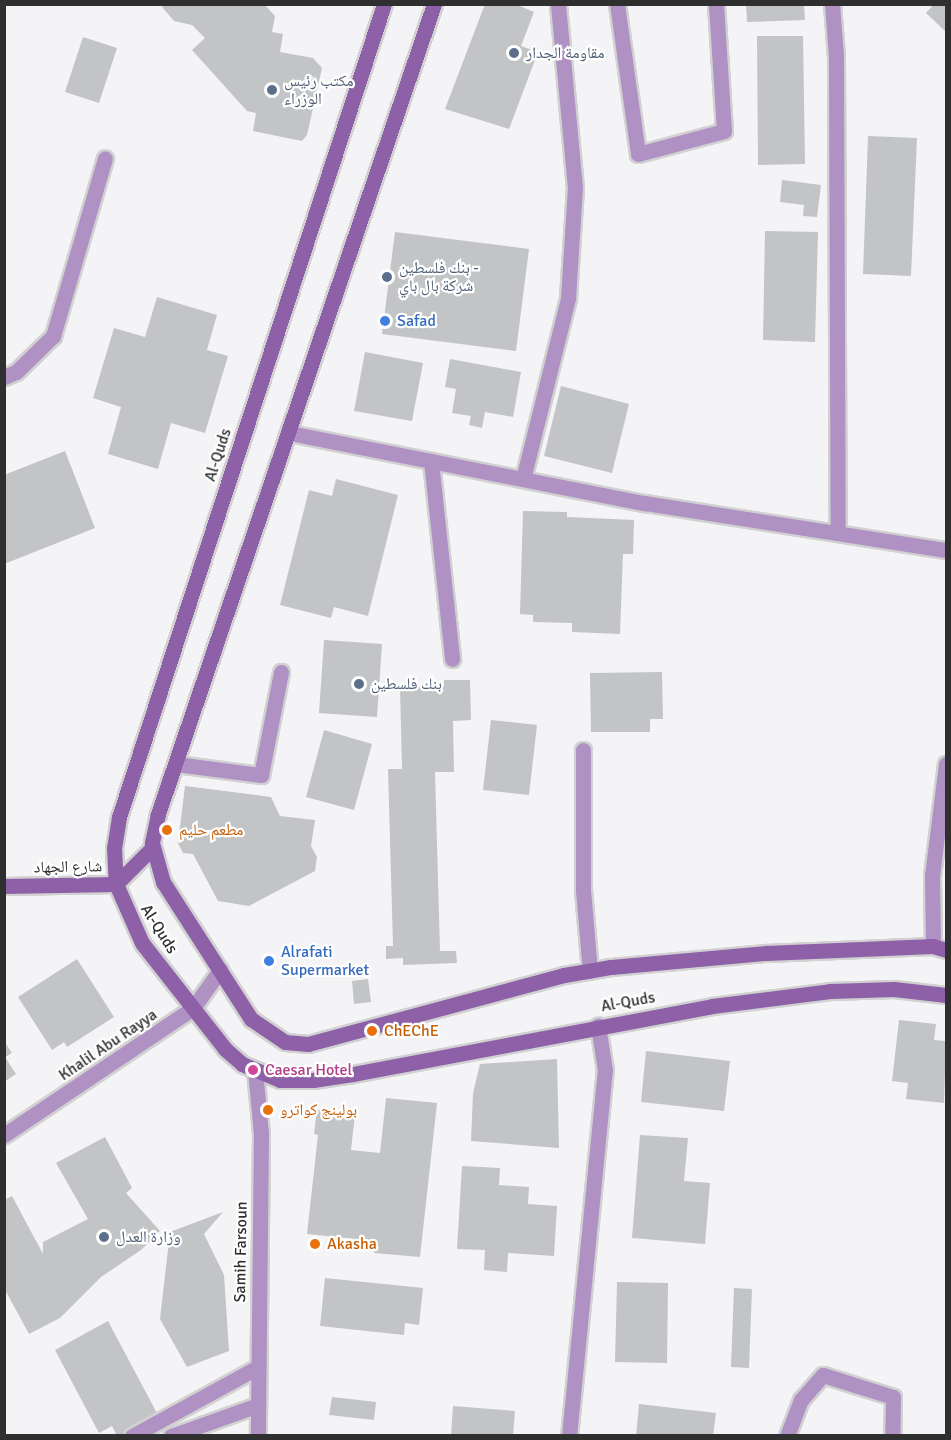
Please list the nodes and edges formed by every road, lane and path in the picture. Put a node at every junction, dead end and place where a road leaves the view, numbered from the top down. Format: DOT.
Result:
graph roads {
  1 [pos="384,4"];
  2 [pos="434,4"];
  3 [pos="558,4"];
  4 [pos="617,4"];
  5 [pos="716,4"];
  6 [pos="832,4"];
  7 [pos="105,158"];
  8 [pos="4,377"];
  9 [pos="290,433"];
  10 [pos="431,461"];
  11 [pos="523,479"];
  12 [pos="838,530"];
  13 [pos="946,550"];
  14 [pos="452,658"];
  15 [pos="281,672"];
  16 [pos="583,750"];
  17 [pos="176,764"];
  18 [pos="946,764"];
  19 [pos="153,847"];
  20 [pos="116,884"];
  21 [pos="4,886"];
  22 [pos="940,948"];
  23 [pos="220,970"];
  24 [pos="590,970"];
  25 [pos="946,995"];
  26 [pos="193,1008"];
  27 [pos="597,1026"];
  28 [pos="255,1070"];
  29 [pos="4,1135"];
  30 [pos="258,1367"];
  31 [pos="258,1405"];
  32 [pos="132,1436"];
  33 [pos="171,1436"];
  34 [pos="258,1436"];
  35 [pos="569,1436"];
  36 [pos="787,1436"];
  37 [pos="892,1436"];
  1 -- 20 [label="street, Al-Quds"];
  2 -- 9 [label="street, Al-Quds"];
  3 -- 11 [label="street"];
  4 -- 5 [label="street"];
  6 -- 12 [label="street"];
  7 -- 8 [label="street"];
  9 -- 10 [label="street"];
  9 -- 17 [label="street, Al-Quds"];
  10 -- 11 [label="street"];
  10 -- 14 [label="street"];
  11 -- 12 [label="street"];
  12 -- 13 [label="street"];
  15 -- 17 [label="street"];
  16 -- 24 [label="street"];
  17 -- 19 [label="street, Al-Quds"];
  18 -- 22 [label="street"];
  19 -- 20 [label="street, شارع الجهاد"];
  19 -- 23 [label="street, Al-Quds"];
  20 -- 21 [label="street, شارع الجهاد"];
  20 -- 26 [label="street, Al-Quds"];
  22 -- 24 [label="street, Al-Quds"];
  23 -- 24 [label="street, Al-Quds"];
  23 -- 26 [label="street, Khalil Abu Rayya"];
  25 -- 27 [label="street, Al-Quds"];
  26 -- 28 [label="street, Al-Quds"];
  26 -- 29 [label="street, Khalil Abu Rayya"];
  27 -- 28 [label="street, Al-Quds"];
  27 -- 35 [label="street"];
  28 -- 30 [label="street, Samih Farsoun"];
  30 -- 31 [label="street, Samih Farsoun"];
  30 -- 32 [label="street"];
  31 -- 33 [label="street"];
  31 -- 34 [label="street, Samih Farsoun"];
  36 -- 37 [label="street"];
}
